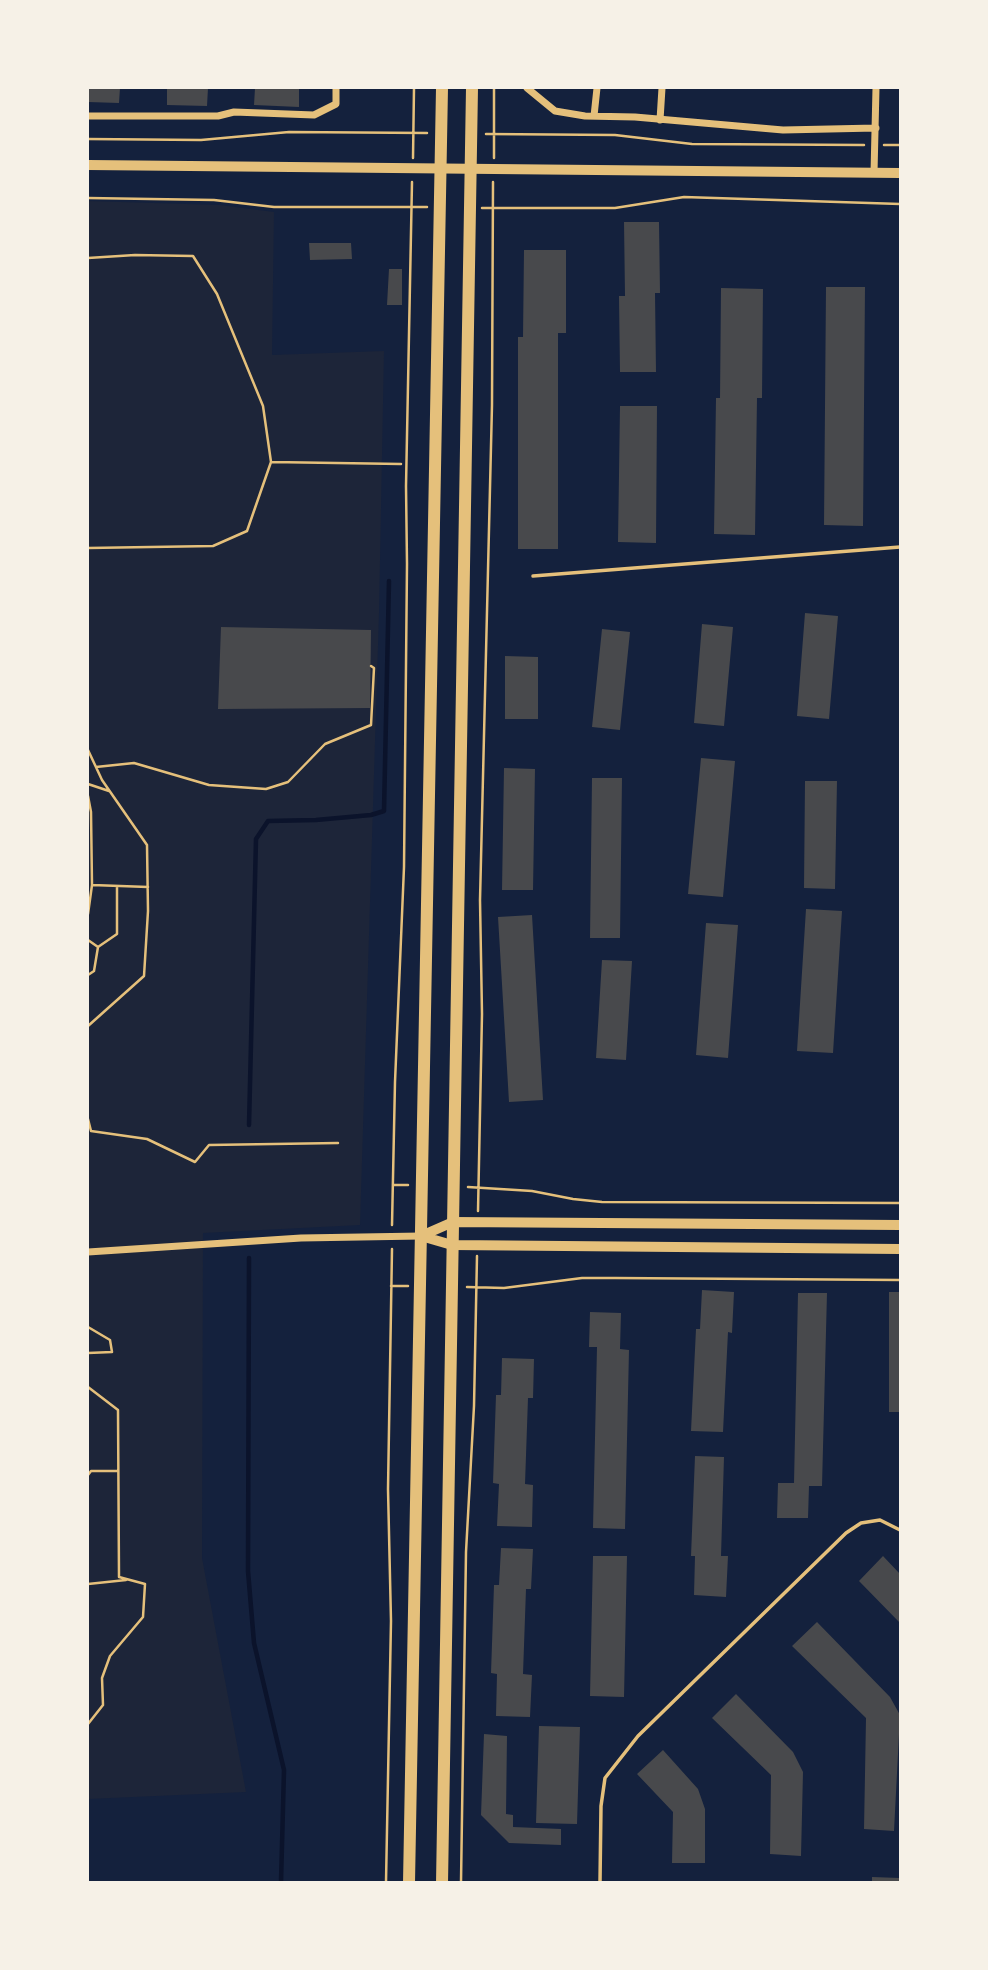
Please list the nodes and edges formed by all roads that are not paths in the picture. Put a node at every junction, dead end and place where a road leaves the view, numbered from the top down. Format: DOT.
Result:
graph roads {
  1 [pos="336,88"];
  2 [pos="442,88"];
  3 [pos="472,88"];
  4 [pos="527,88"];
  5 [pos="597,88"];
  6 [pos="662,88"];
  7 [pos="876,88"];
  8 [pos="88,116"];
  9 [pos="594,116"];
  10 [pos="660,120"];
  11 [pos="876,128"];
  12 [pos="88,165"];
  13 [pos="440,169"];
  14 [pos="470,169"];
  15 [pos="874,173"];
  16 [pos="901,173"];
  17 [pos="901,547"];
  18 [pos="533,576"];
  19 [pos="453,1222"];
  20 [pos="901,1225"];
  21 [pos="421,1236"];
  22 [pos="452,1245"];
  23 [pos="901,1249"];
  24 [pos="88,1252"];
  25 [pos="901,1530"];
  26 [pos="409,1882"];
  27 [pos="442,1882"];
  28 [pos="600,1882"];
  1 -- 8 [label="street"];
  2 -- 13 [label="main road"];
  3 -- 14 [label="main road"];
  4 -- 9 [label="street"];
  5 -- 9 [label="street"];
  6 -- 10 [label="street"];
  7 -- 11 [label="street"];
  9 -- 10 [label="street"];
  10 -- 11 [label="street"];
  11 -- 15 [label="street"];
  12 -- 13 [label="street"];
  13 -- 14 [label="street"];
  13 -- 21 [label="main road"];
  14 -- 15 [label="street"];
  14 -- 19 [label="main road"];
  15 -- 16 [label="street"];
  17 -- 18 [label="lane"];
  19 -- 20 [label="main road"];
  19 -- 21 [label="main road"];
  19 -- 22 [label="main road"];
  21 -- 22 [label="main road"];
  21 -- 24 [label="street"];
  21 -- 26 [label="main road"];
  22 -- 23 [label="main road"];
  22 -- 27 [label="main road"];
  25 -- 28 [label="lane"];
}
